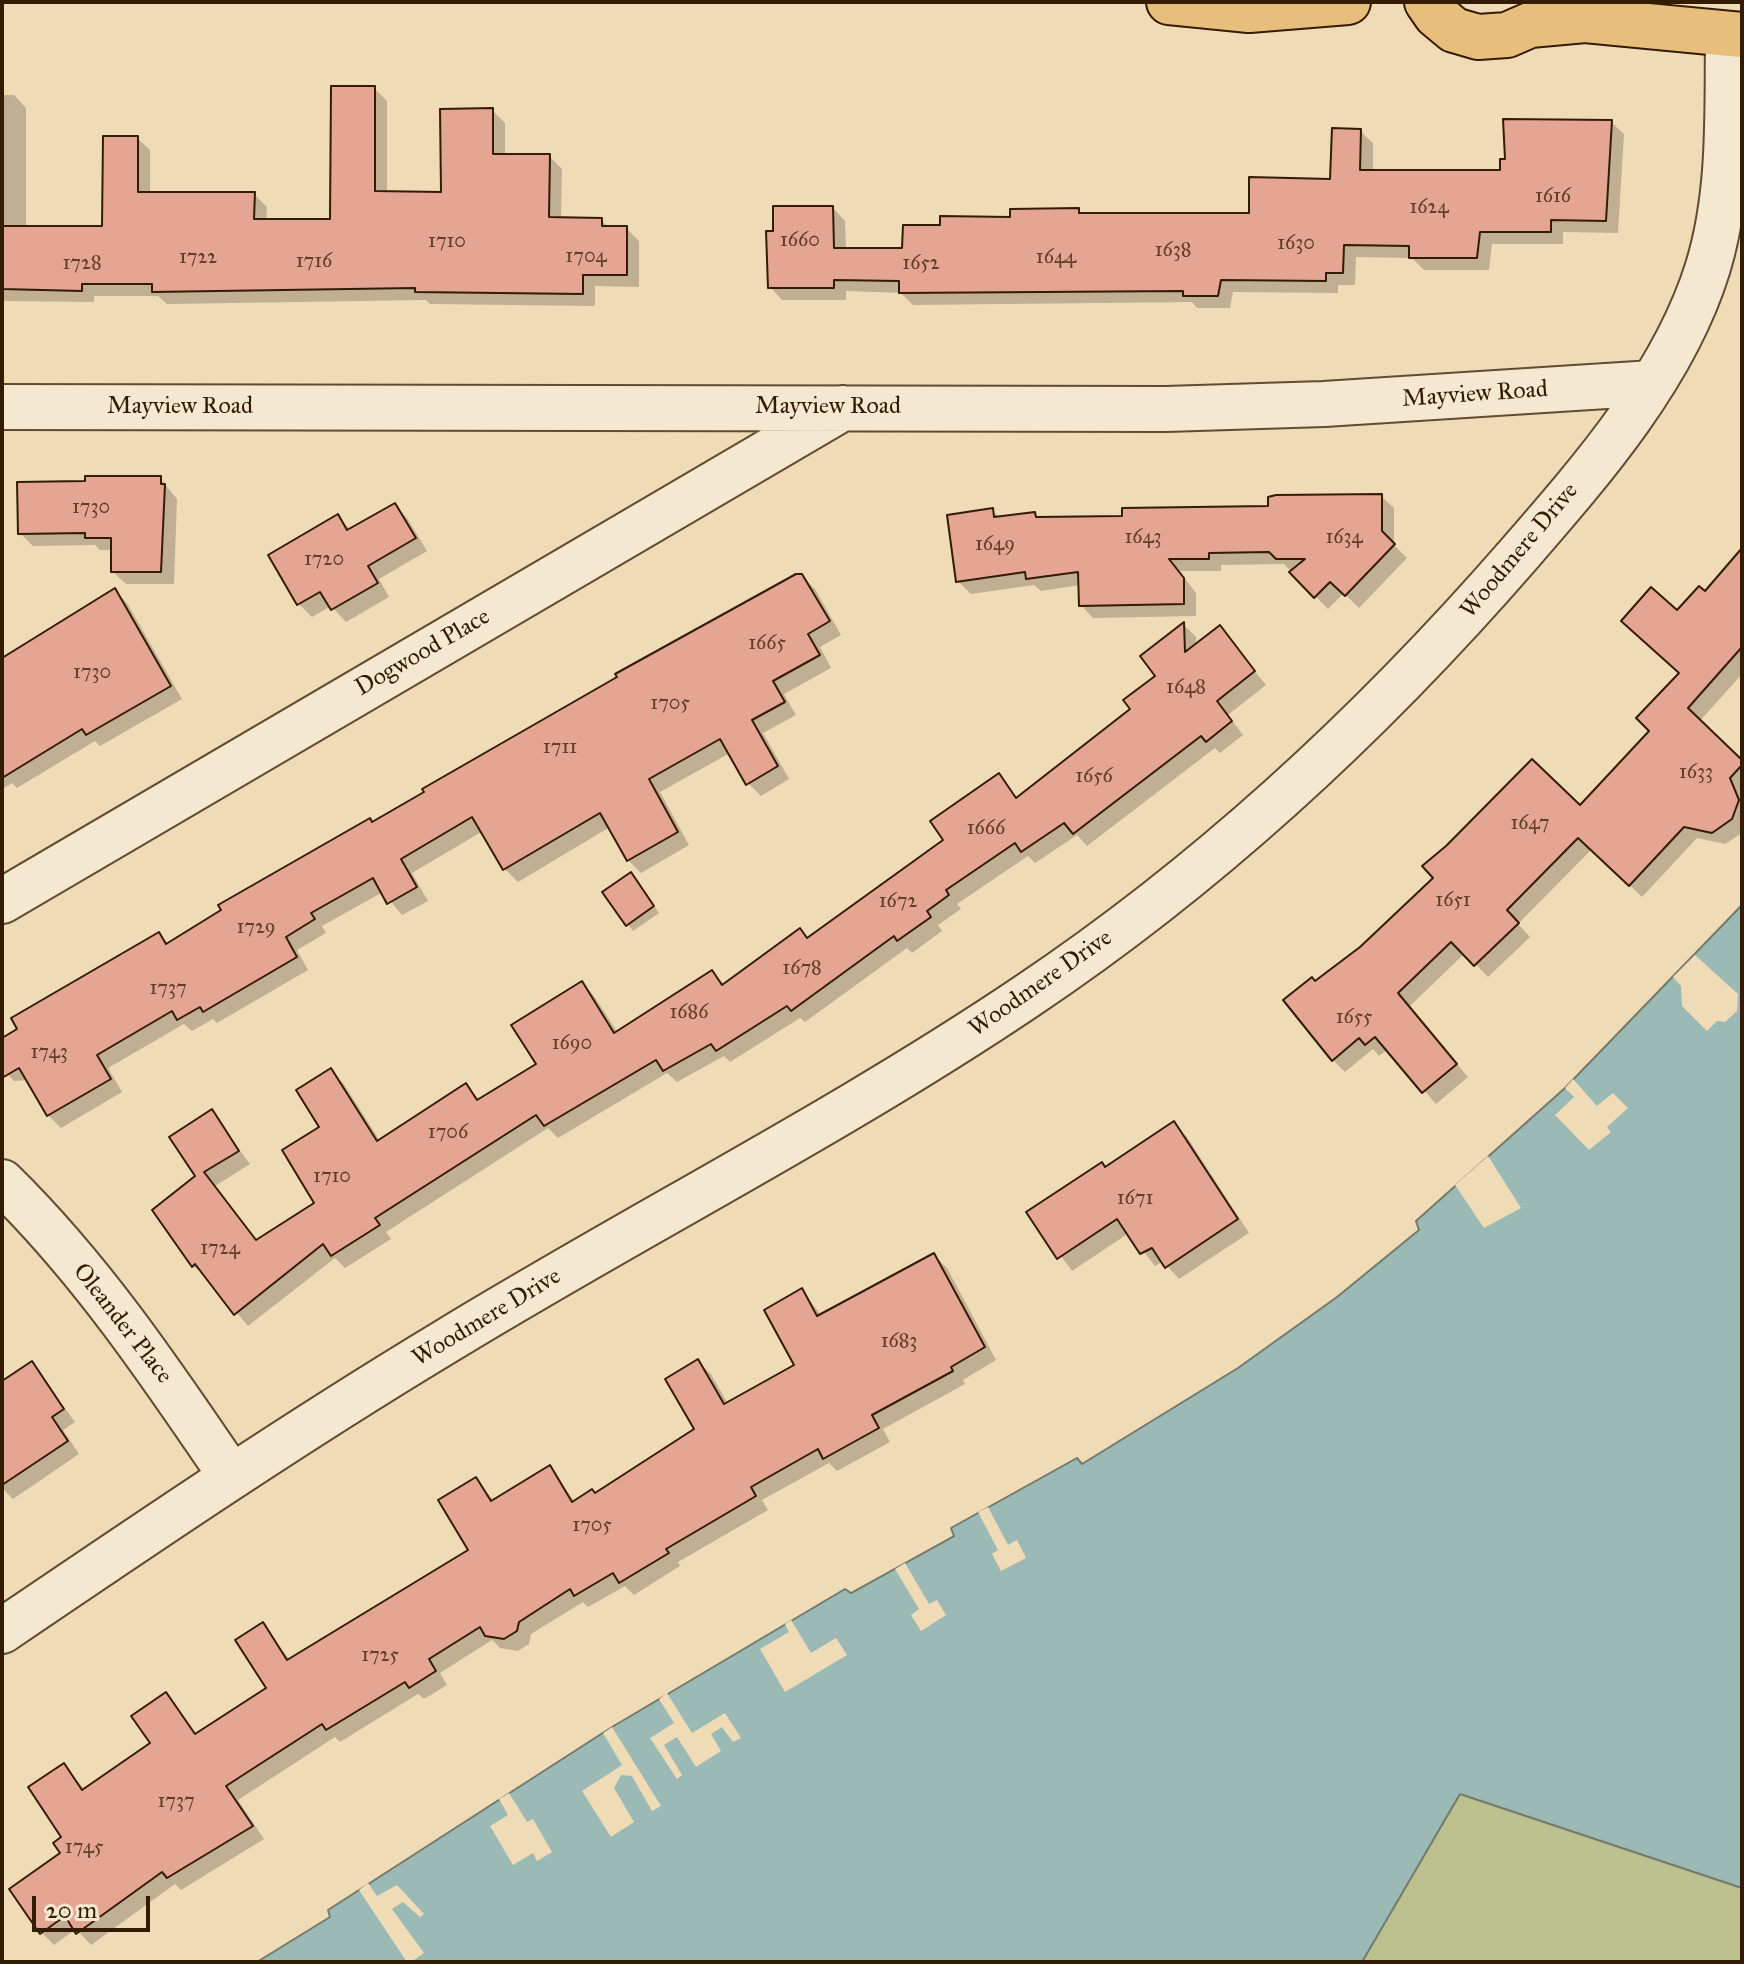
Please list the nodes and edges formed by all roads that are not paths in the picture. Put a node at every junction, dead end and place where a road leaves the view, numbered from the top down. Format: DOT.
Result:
graph roads {
  1 [pos="1169,2"];
  2 [pos="1348,2"];
  3 [pos="1392,2"];
  4 [pos="1432,8"];
  5 [pos="1539,14"];
  6 [pos="1735,34"];
  7 [pos="1653,383"];
  8 [pos="2,407"];
  9 [pos="845,407"];
  10 [pos="2,901"];
  11 [pos="2,1182"];
  12 [pos="231,1476"];
  13 [pos="2,1631"];
  1 -- 2 [label="main road"];
  3 -- 4 [label="main road"];
  4 -- 5 [label="main road"];
  5 -- 6 [label="main road"];
  6 -- 7 [label="street, Woodmere Drive"];
  7 -- 9 [label="street, Mayview Road"];
  7 -- 12 [label="street, Woodmere Drive"];
  8 -- 9 [label="street, Mayview Road"];
  9 -- 10 [label="street, Dogwood Place"];
  11 -- 12 [label="street, Oleander Place"];
  12 -- 13 [label="street, Woodmere Drive"];
}
